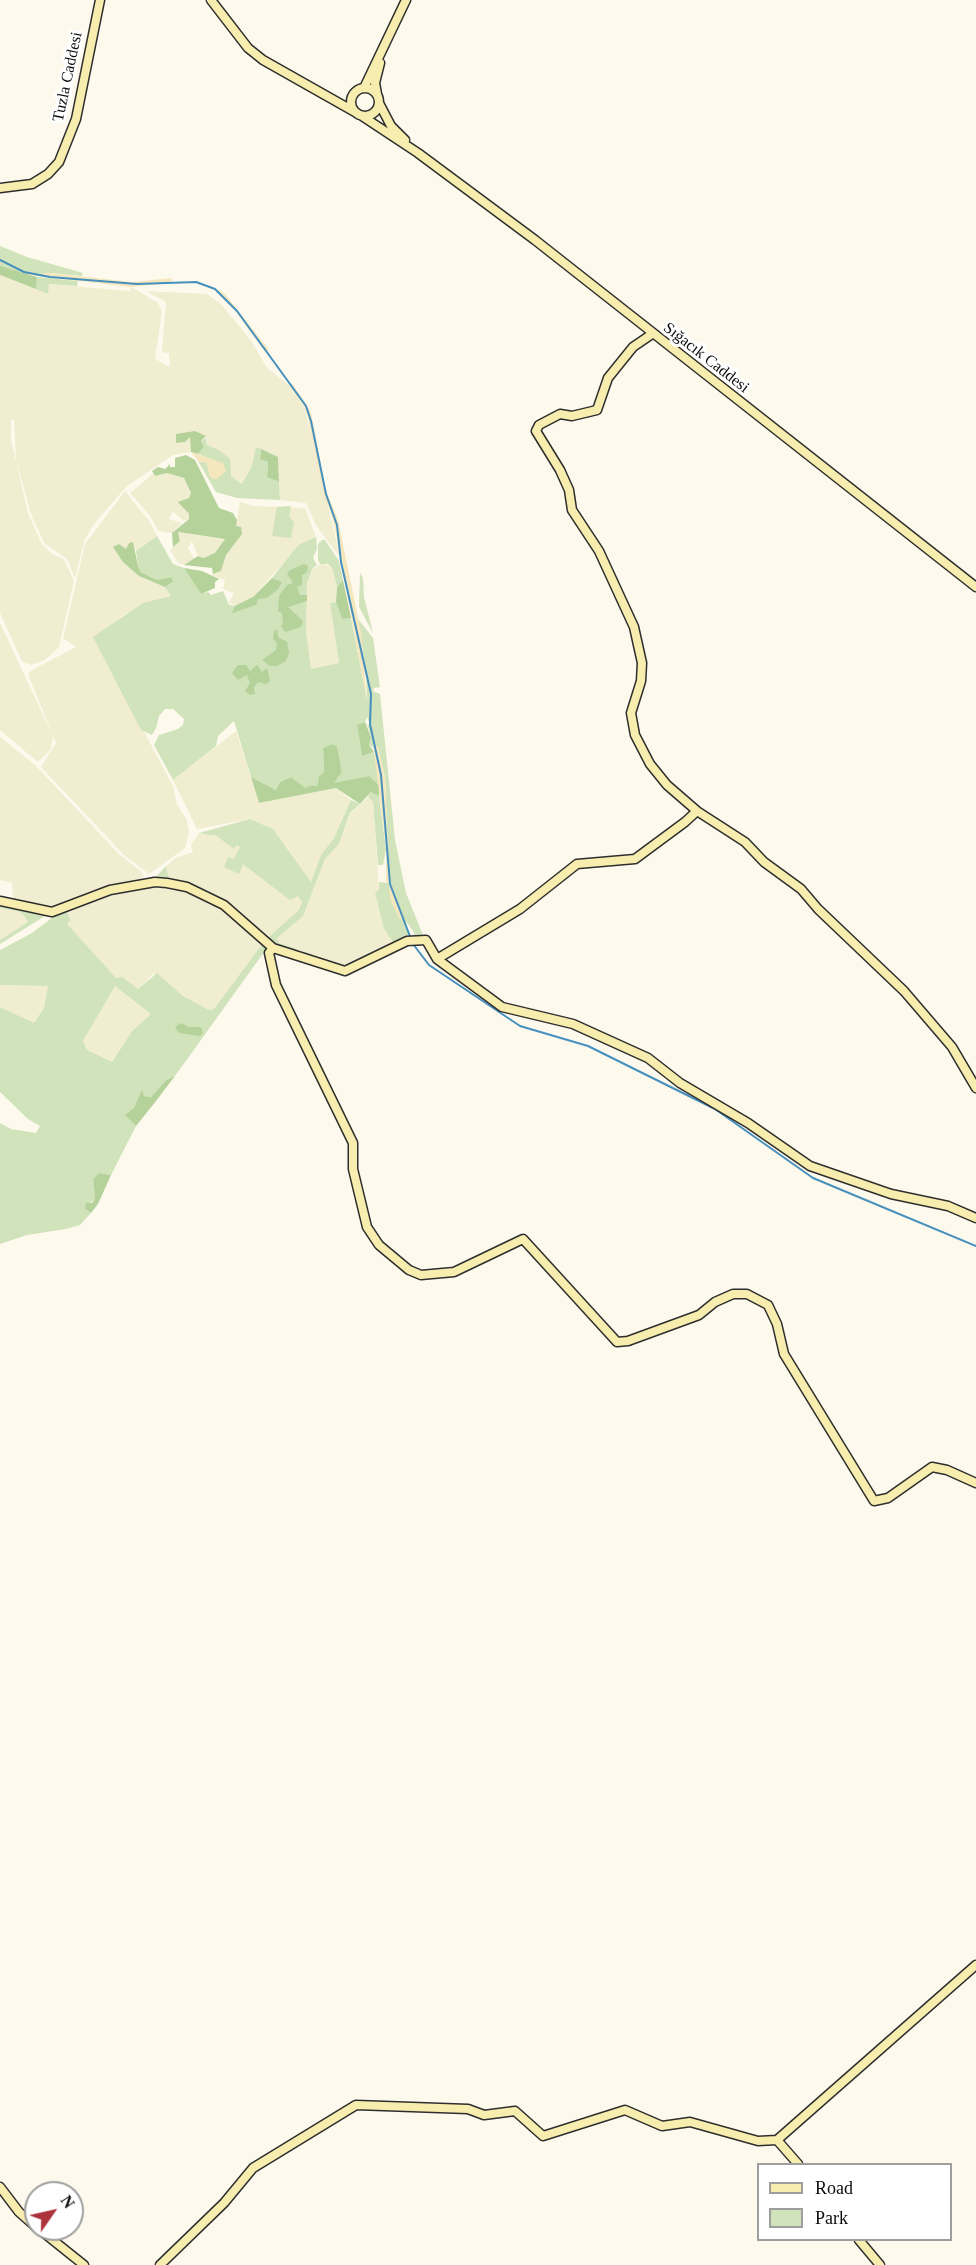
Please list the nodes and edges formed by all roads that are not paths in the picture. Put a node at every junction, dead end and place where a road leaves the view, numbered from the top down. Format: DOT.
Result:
graph roads {
  1 [pos="100,0"];
  2 [pos="211,0"];
  3 [pos="406,0"];
  4 [pos="381,57"];
  5 [pos="360,90"];
  6 [pos="331,97"];
  7 [pos="378,99"];
  8 [pos="358,114"];
  9 [pos="418,153"];
  10 [pos="0,188"];
  11 [pos="652,334"];
  12 [pos="976,587"];
  13 [pos="697,810"];
  14 [pos="0,901"];
  15 [pos="273,948"];
  16 [pos="437,959"];
  17 [pos="976,1088"];
  18 [pos="976,1218"];
  19 [pos="976,1484"];
  20 [pos="976,1965"];
  21 [pos="777,2140"];
  22 [pos="797,2163"];
  23 [pos="0,2187"];
  24 [pos="24,2216"];
  25 [pos="54,2241"];
  26 [pos="860,2241"];
  27 [pos="84,2265"];
  28 [pos="160,2265"];
  29 [pos="880,2265"];
  1 -- 10 [label="street, Tuzla Caddesi"];
  2 -- 6 [label="street"];
  3 -- 4 [label="street"];
  4 -- 5 [label="street"];
  4 -- 7 [label="street"];
  5 -- 6 [label="street"];
  5 -- 7 [label="street"];
  5 -- 8 [label="street"];
  6 -- 8 [label="street"];
  7 -- 8 [label="street"];
  7 -- 9 [label="street"];
  8 -- 9 [label="street"];
  9 -- 11 [label="street, Sığacık Caddesi"];
  11 -- 12 [label="street, Sığacık Caddesi"];
  11 -- 13 [label="street"];
  13 -- 16 [label="street"];
  13 -- 17 [label="street"];
  14 -- 15 [label="street"];
  15 -- 16 [label="street"];
  15 -- 19 [label="street"];
  16 -- 18 [label="street"];
  20 -- 21 [label="street"];
  21 -- 22 [label="street"];
  21 -- 28 [label="street"];
  23 -- 24 [label="street"];
  25 -- 27 [label="street"];
  26 -- 29 [label="street"];
}
